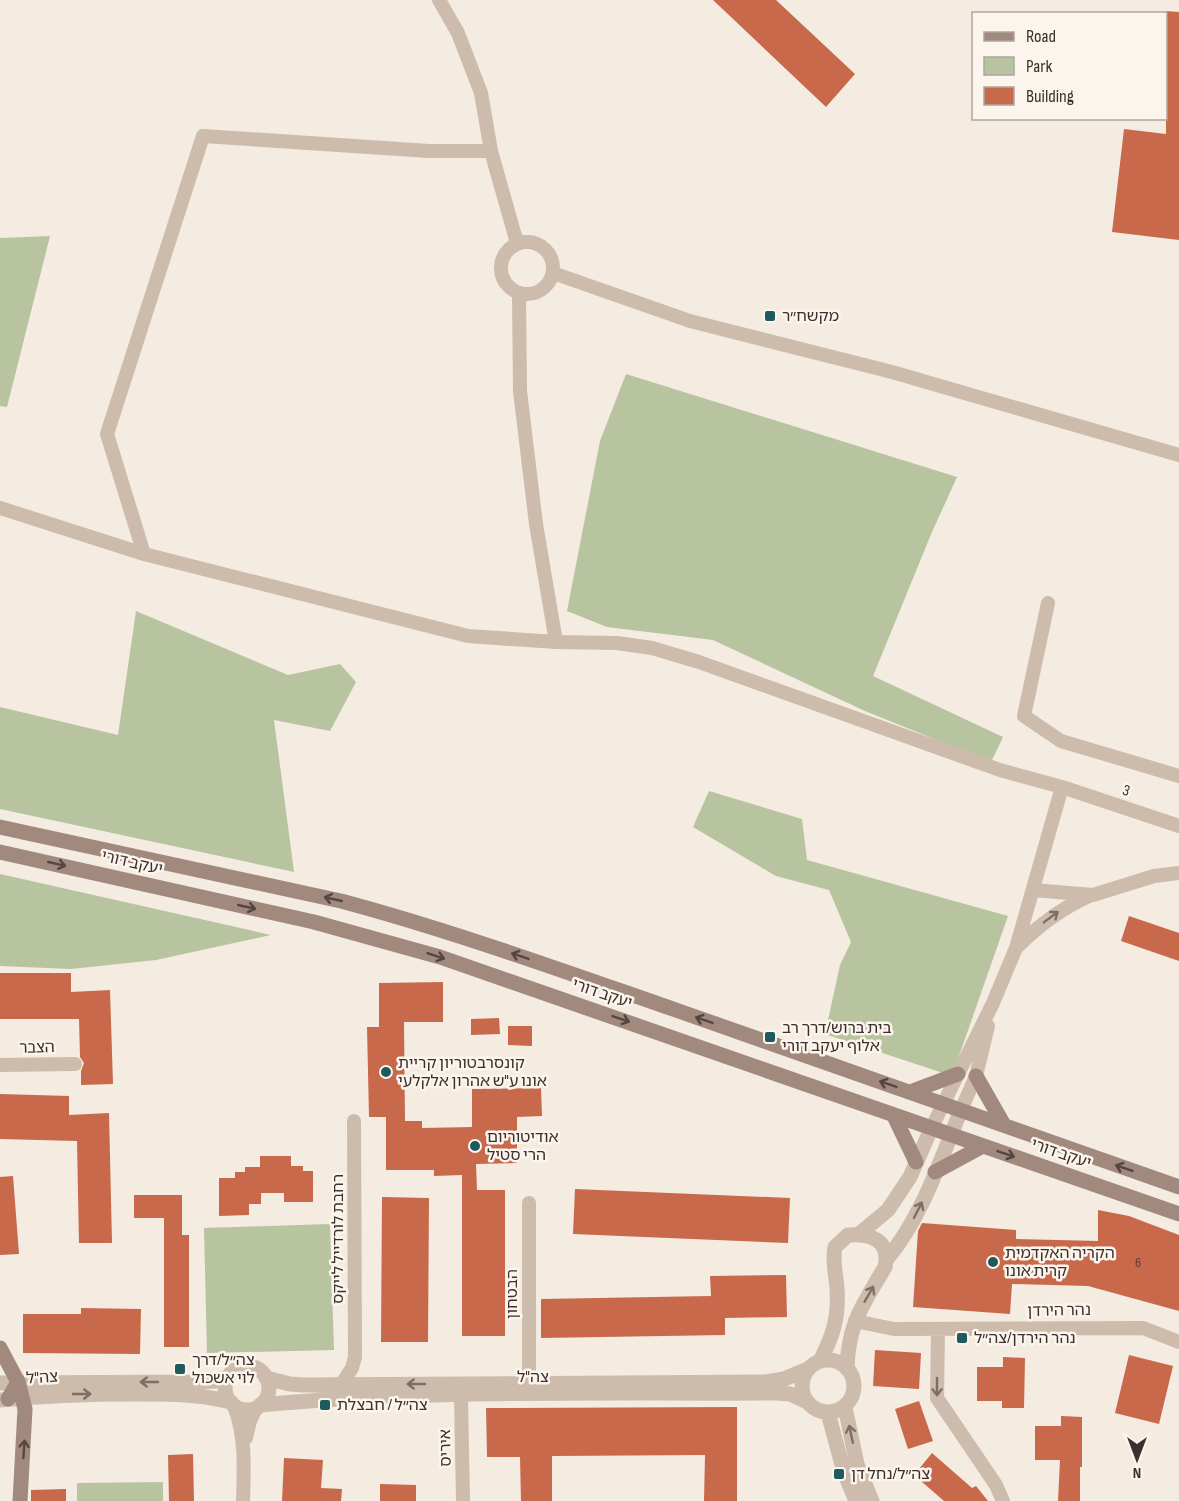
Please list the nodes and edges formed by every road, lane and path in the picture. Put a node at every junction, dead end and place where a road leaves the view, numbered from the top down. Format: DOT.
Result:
graph roads {
  1 [pos="438,0"];
  2 [pos="491,151"];
  3 [pos="517,243"];
  4 [pos="553,273"];
  5 [pos="519,293"];
  6 [pos="1179,455"];
  7 [pos="0,508"];
  8 [pos="144,554"];
  9 [pos="1048,603"];
  10 [pos="556,642"];
  11 [pos="1179,776"];
  12 [pos="1062,787"];
  13 [pos="1179,826"];
  14 [pos="0,827"];
  15 [pos="0,852"];
  16 [pos="1179,873"];
  17 [pos="1033,890"];
  18 [pos="1093,895"];
  19 [pos="1016,948"];
  20 [pos="993,1003"];
  21 [pos="75,1064"];
  22 [pos="0,1065"];
  23 [pos="958,1074"];
  24 [pos="976,1076"];
  25 [pos="910,1092"];
  26 [pos="943,1104"];
  27 [pos="961,1110"];
  28 [pos="894,1116"];
  29 [pos="354,1120"];
  30 [pos="1004,1125"];
  31 [pos="931,1129"];
  32 [pos="951,1135"];
  33 [pos="983,1146"];
  34 [pos="916,1162"];
  35 [pos="935,1172"];
  36 [pos="1179,1187"];
  37 [pos="529,1203"];
  38 [pos="1179,1214"];
  39 [pos="859,1234"];
  40 [pos="886,1259"];
  41 [pos="855,1322"];
  42 [pos="938,1329"];
  43 [pos="1179,1342"];
  44 [pos="0,1348"];
  45 [pos="355,1357"];
  46 [pos="814,1365"];
  47 [pos="847,1369"];
  48 [pos="228,1377"];
  49 [pos="266,1378"];
  50 [pos="18,1382"];
  51 [pos="0,1383"];
  52 [pos="340,1384"];
  53 [pos="373,1384"];
  54 [pos="529,1384"];
  55 [pos="461,1395"];
  56 [pos="10,1399"];
  57 [pos="805,1401"];
  58 [pos="233,1404"];
  59 [pos="258,1406"];
  60 [pos="844,1407"];
  61 [pos="828,1413"];
  62 [pos="244,1449"];
  63 [pos="20,1501"];
  64 [pos="243,1501"];
  65 [pos="463,1501"];
  66 [pos="856,1501"];
  67 [pos="872,1501"];
  68 [pos="1003,1501"];
  1 -- 2 [label="street"];
  2 -- 3 [label="street"];
  2 -- 8 [label="street"];
  3 -- 4 [label="street"];
  3 -- 5 [label="street"];
  4 -- 5 [label="street"];
  4 -- 6 [label="street"];
  5 -- 10 [label="street"];
  7 -- 8 [label="street, 3"];
  8 -- 10 [label="street, 3"];
  9 -- 11 [label="street"];
  10 -- 12 [label="street, 3"];
  12 -- 13 [label="street, 3"];
  12 -- 17 [label="street"];
  25 -- 14 [label="main road, יעקב דורי, one-way"];
  15 -- 28 [label="main road, יעקב דורי, one-way"];
  16 -- 18 [label="street"];
  17 -- 18 [label="street"];
  17 -- 19 [label="street"];
  19 -- 18 [label="street, one-way"];
  19 -- 20 [label="street"];
  20 -- 23 [label="street"];
  20 -- 24 [label="street"];
  21 -- 22 [label="street, הצבר"];
  23 -- 25 [label="main road"];
  23 -- 26 [label="street"];
  24 -- 27 [label="street"];
  24 -- 30 [label="main road"];
  25 -- 26 [label="main road, יעקב דורי"];
  26 -- 27 [label="main road, יעקב דורי"];
  26 -- 31 [label="street"];
  27 -- 30 [label="main road, יעקב דורי"];
  27 -- 32 [label="street"];
  28 -- 31 [label="main road, יעקב דורי"];
  28 -- 34 [label="main road"];
  29 -- 45 [label="street, רחבת לורדייל לייקס"];
  36 -- 30 [label="main road, יעקב דורי, one-way"];
  31 -- 32 [label="main road, יעקב דורי"];
  31 -- 34 [label="street"];
  32 -- 33 [label="main road, יעקב דורי"];
  32 -- 35 [label="street"];
  33 -- 35 [label="main road"];
  33 -- 38 [label="main road, יעקב דורי, one-way"];
  34 -- 39 [label="street"];
  40 -- 35 [label="street, one-way"];
  37 -- 54 [label="street, הבטחון"];
  39 -- 40 [label="street"];
  39 -- 46 [label="street"];
  41 -- 40 [label="street, one-way"];
  41 -- 42 [label="street, נהר הירדן"];
  41 -- 47 [label="street"];
  42 -- 43 [label="street, נהר הירדן"];
  42 -- 68 [label="street, one-way"];
  44 -- 50 [label="main road"];
  45 -- 52 [label="street, רחבת לורדייל לייקס"];
  45 -- 53 [label="street"];
  46 -- 47 [label="street"];
  46 -- 54 [label="street, צה\"ל"];
  46 -- 57 [label="street"];
  47 -- 60 [label="street"];
  48 -- 49 [label="street"];
  48 -- 50 [label="street, צה\"ל, one-way"];
  48 -- 58 [label="street"];
  49 -- 52 [label="street, צה\"ל"];
  49 -- 59 [label="street"];
  50 -- 51 [label="street, צה\"ל"];
  50 -- 56 [label="main road"];
  52 -- 53 [label="street, צה\"ל"];
  54 -- 53 [label="street, צה\"ל, one-way"];
  55 -- 57 [label="street, צה\"ל"];
  55 -- 59 [label="street, צה\"ל"];
  55 -- 65 [label="street, איריס"];
  56 -- 58 [label="street, צה\"ל, one-way"];
  63 -- 56 [label="main road, one-way"];
  57 -- 61 [label="street"];
  58 -- 59 [label="street"];
  58 -- 62 [label="street"];
  59 -- 62 [label="street"];
  60 -- 61 [label="street"];
  67 -- 60 [label="street, one-way"];
  61 -- 66 [label="street"];
  62 -- 64 [label="street"];
}
